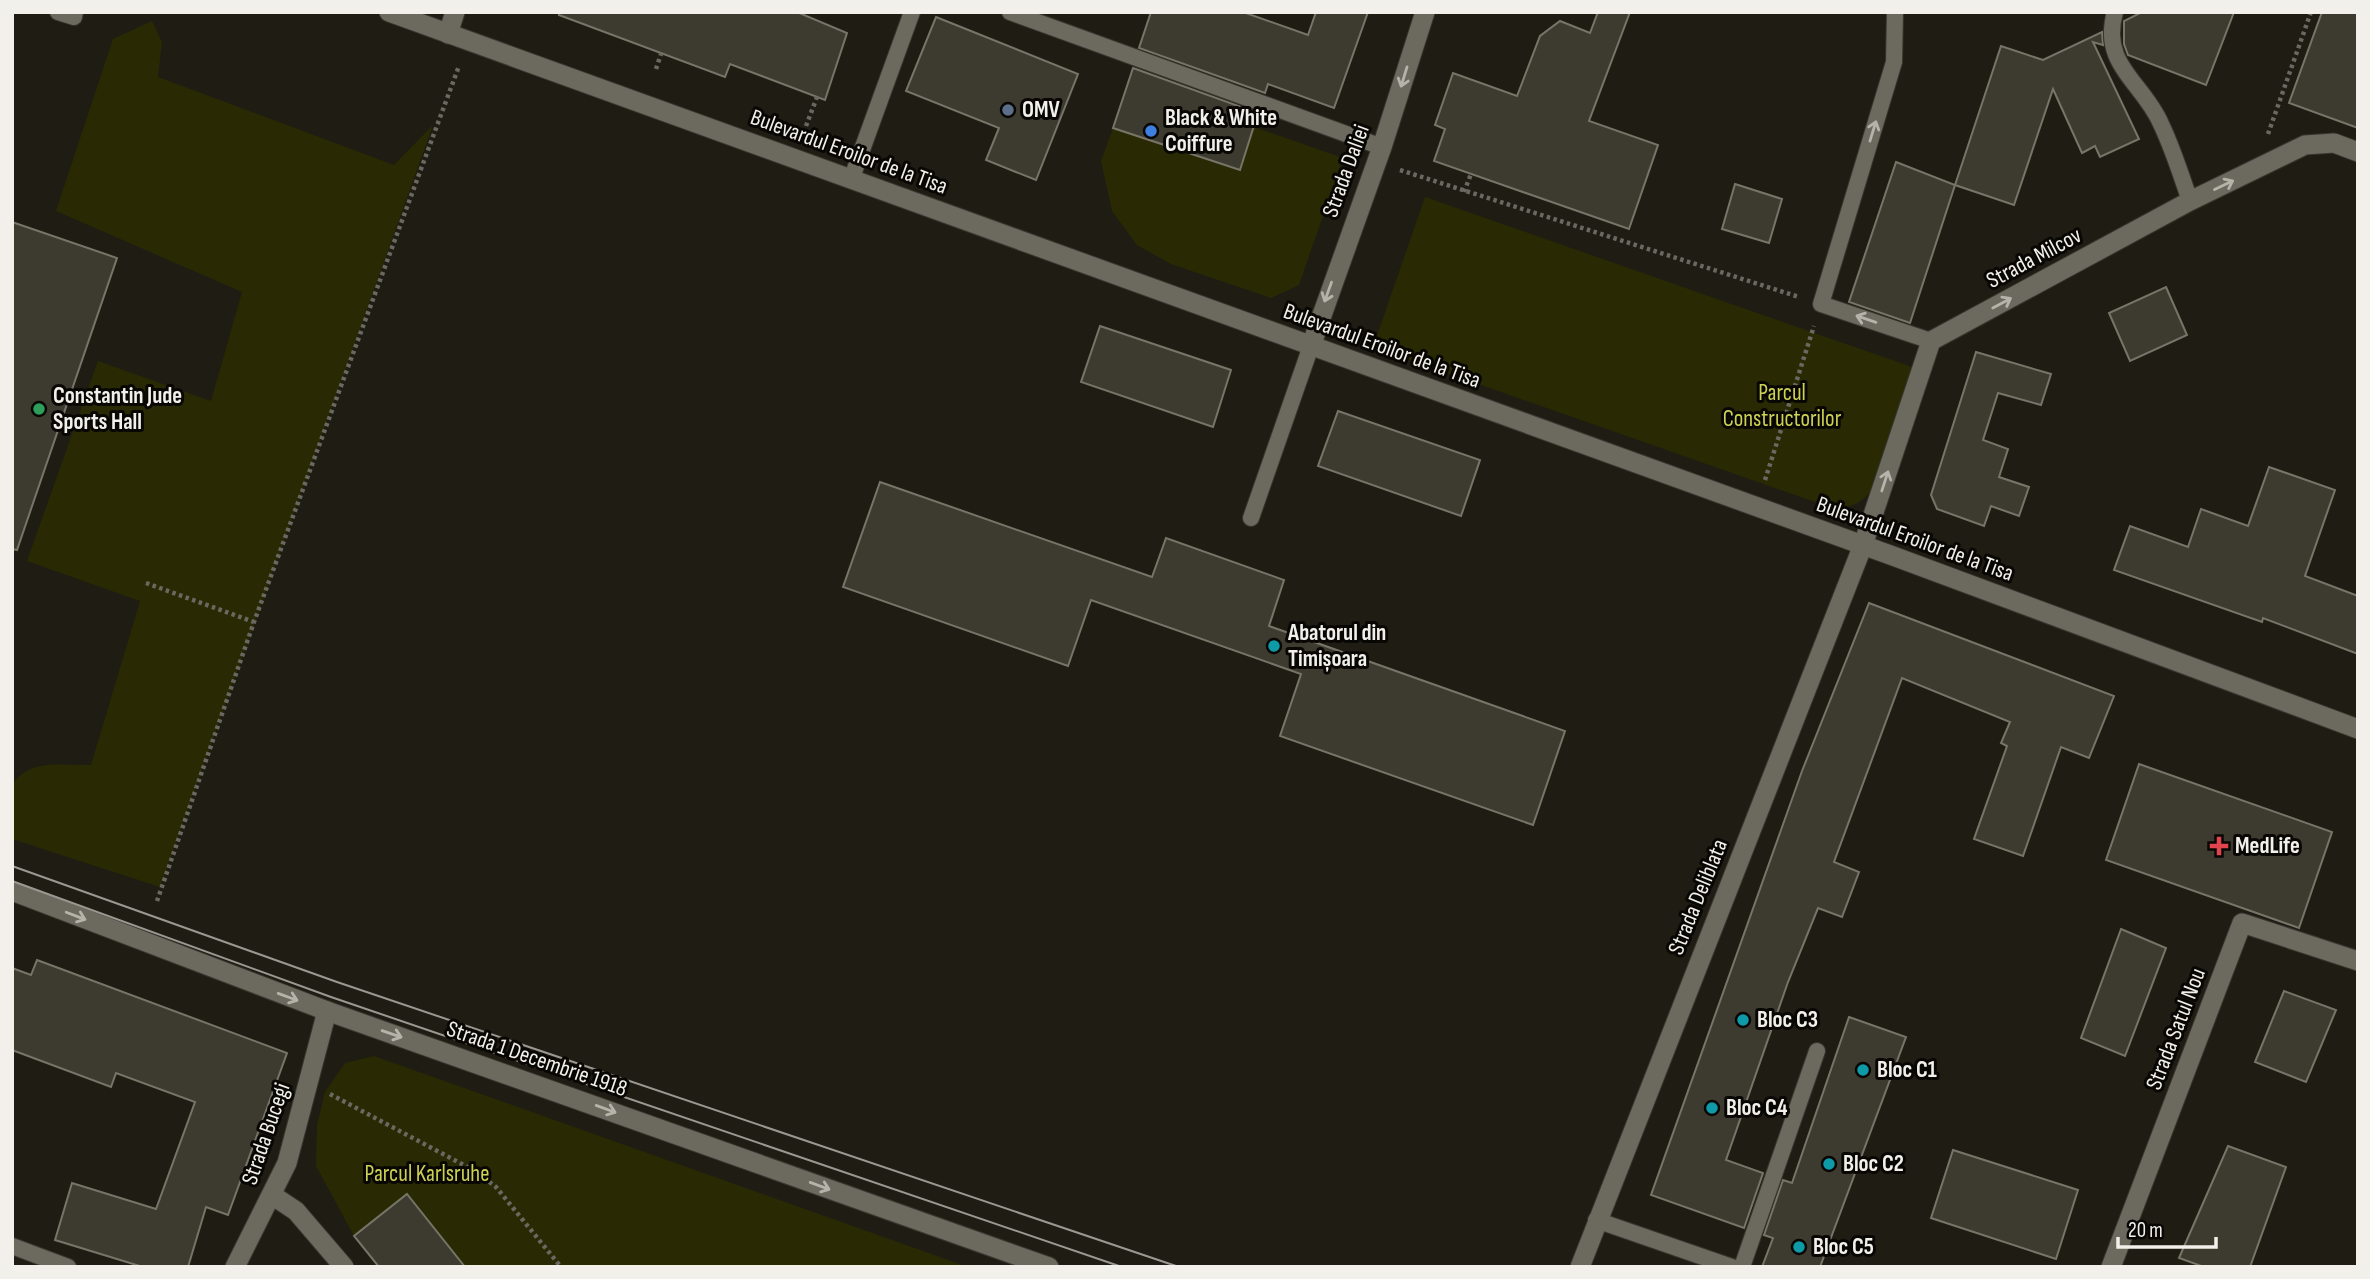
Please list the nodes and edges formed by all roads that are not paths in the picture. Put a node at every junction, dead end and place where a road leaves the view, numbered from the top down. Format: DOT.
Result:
graph roads {
  1 [pos="58,12"];
  2 [pos="75,12"];
  3 [pos="388,12"];
  4 [pos="455,12"];
  5 [pos="912,12"];
  6 [pos="1010,12"];
  7 [pos="1424,12"];
  8 [pos="1895,12"];
  9 [pos="2115,12"];
  10 [pos="448,34"];
  11 [pos="1382,147"];
  12 [pos="2358,152"];
  13 [pos="851,180"];
  14 [pos="2190,201"];
  15 [pos="1931,341"];
  16 [pos="1311,346"];
  17 [pos="1251,519"];
  18 [pos="1863,545"];
  19 [pos="2358,729"];
  20 [pos="12,891"];
  21 [pos="2358,961"];
  22 [pos="327,1011"];
  23 [pos="1818,1051"];
  24 [pos="272,1195"];
  25 [pos="1596,1220"];
  26 [pos="12,1246"];
  27 [pos="68,1267"];
  28 [pos="235,1267"];
  29 [pos="344,1267"];
  30 [pos="1049,1267"];
  31 [pos="1580,1267"];
  32 [pos="1732,1267"];
  33 [pos="1742,1267"];
  34 [pos="2111,1267"];
  1 -- 2 [label="lane"];
  3 -- 10 [label="street, Bulevardul Eroilor de la Tisa"];
  4 -- 10 [label="street"];
  5 -- 13 [label="lane"];
  6 -- 11 [label="lane"];
  7 -- 11 [label="street, Strada Daliei, one-way"];
  15 -- 8 [label="lane, one-way"];
  9 -- 14 [label="lane"];
  10 -- 13 [label="street, Bulevardul Eroilor de la Tisa"];
  11 -- 16 [label="street, Strada Daliei, one-way"];
  14 -- 12 [label="street, Strada Milcov, one-way"];
  13 -- 16 [label="street, Bulevardul Eroilor de la Tisa"];
  15 -- 14 [label="street, Strada Milcov, one-way"];
  18 -- 15 [label="street, one-way"];
  16 -- 17 [label="lane"];
  16 -- 18 [label="street, Bulevardul Eroilor de la Tisa"];
  18 -- 19 [label="street, Bulevardul Eroilor de la Tisa"];
  18 -- 25 [label="street, Strada Deliblata"];
  20 -- 22 [label="street, Strada 1 Decembrie 1918, one-way"];
  21 -- 34 [label="street, Strada Satul Nou"];
  22 -- 24 [label="street, Strada Bucegi"];
  22 -- 30 [label="street, Strada 1 Decembrie 1918, one-way"];
  23 -- 33 [label="lane"];
  24 -- 28 [label="street, Strada Bucegi"];
  24 -- 29 [label="street"];
  25 -- 31 [label="street, Strada Deliblata"];
  25 -- 32 [label="lane"];
  26 -- 27 [label="lane"];
}
